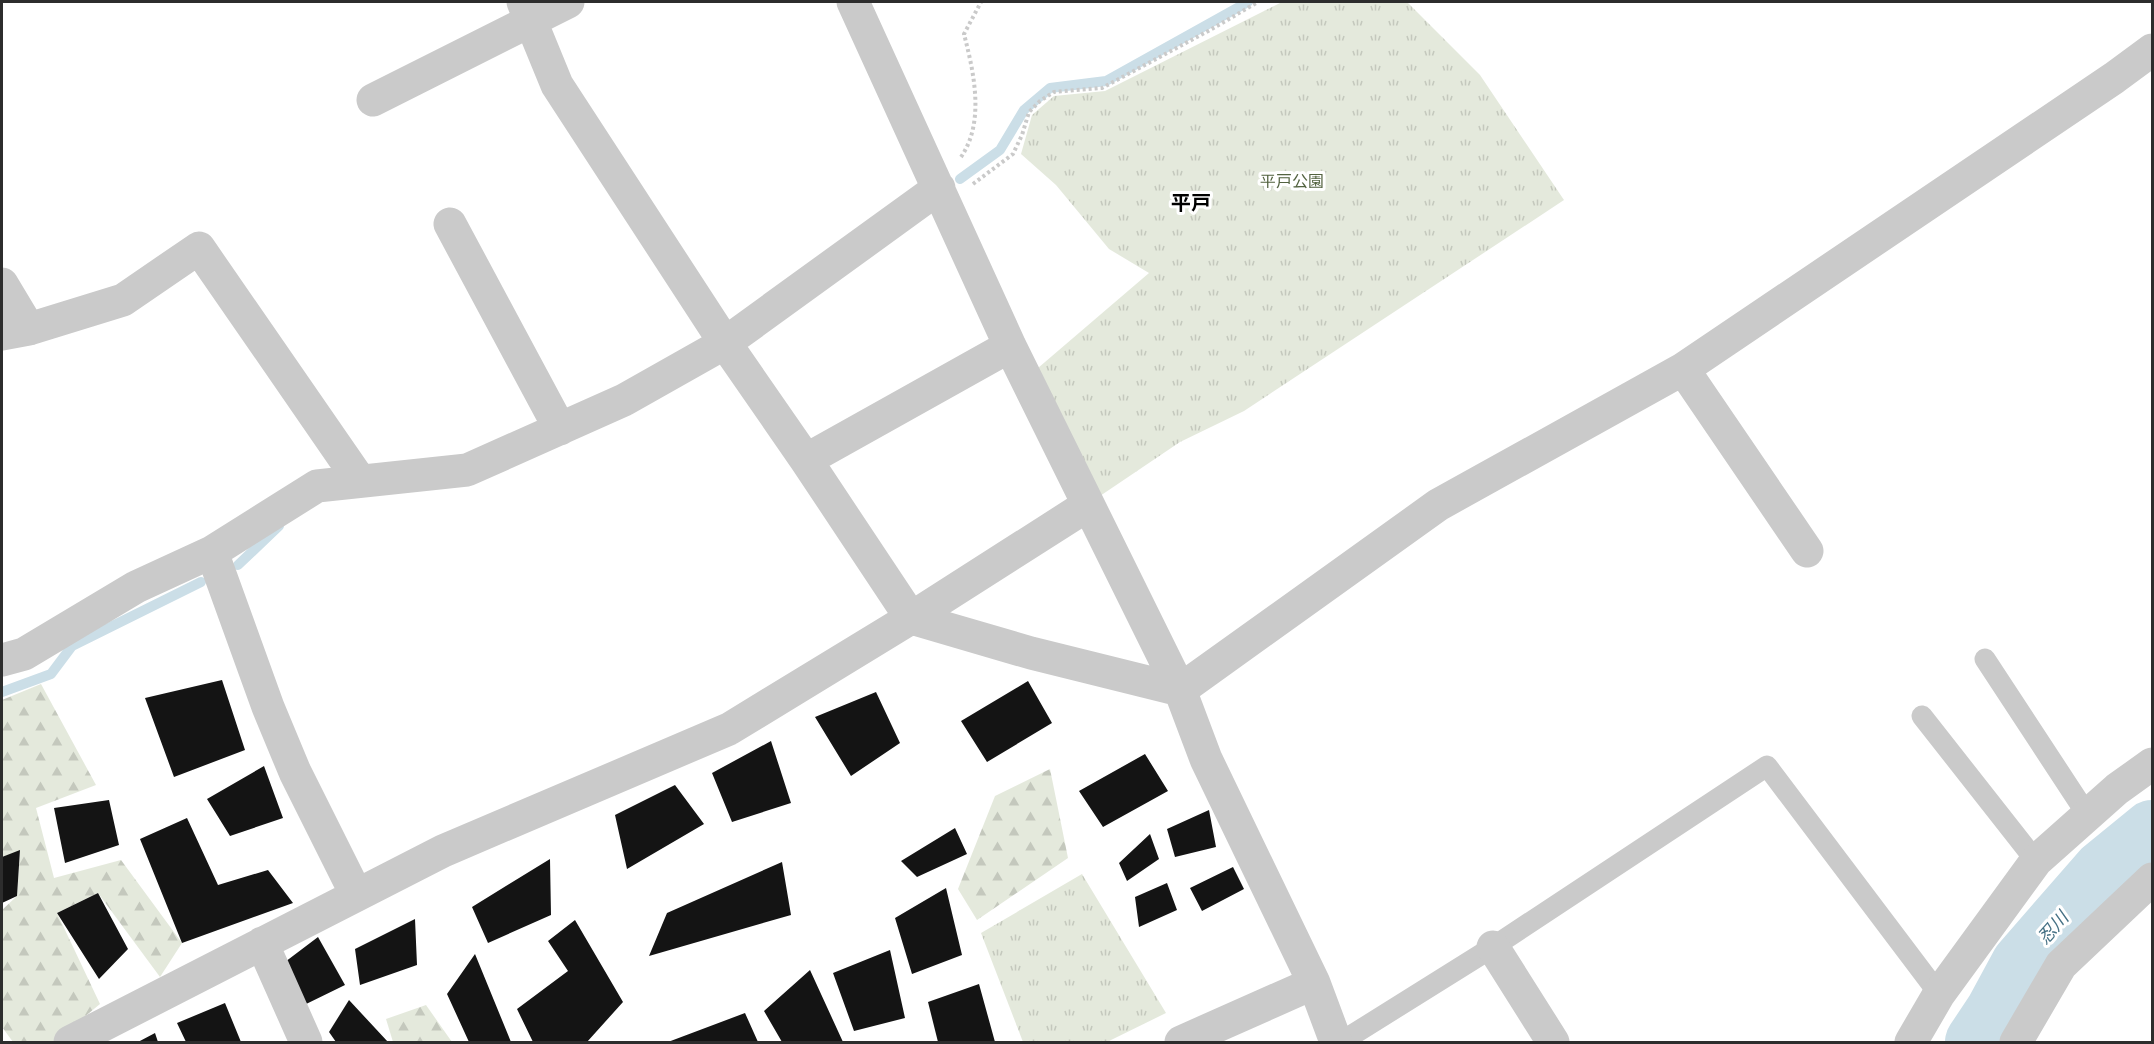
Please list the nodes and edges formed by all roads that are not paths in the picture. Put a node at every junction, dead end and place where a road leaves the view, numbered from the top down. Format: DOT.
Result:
graph roads {
  1 [pos="568,2"];
  2 [pos="853,2"];
  3 [pos="527,11"];
  4 [pos="2152,50"];
  5 [pos="374,100"];
  6 [pos="943,196"];
  7 [pos="450,224"];
  8 [pos="2,284"];
  9 [pos="16,331"];
  10 [pos="725,343"];
  11 [pos="1010,346"];
  12 [pos="1683,369"];
  13 [pos="560,429"];
  14 [pos="807,460"];
  15 [pos="360,482"];
  16 [pos="1088,505"];
  17 [pos="1807,551"];
  18 [pos="212,552"];
  19 [pos="911,618"];
  20 [pos="1984,659"];
  21 [pos="2,660"];
  22 [pos="1180,690"];
  23 [pos="1922,716"];
  24 [pos="2152,764"];
  25 [pos="2088,816"];
  26 [pos="2036,861"];
  27 [pos="2152,879"];
  28 [pos="356,894"];
  29 [pos="262,943"];
  30 [pos="1493,947"];
  31 [pos="1314,983"];
  32 [pos="1939,994"];
  33 [pos="70,1042"];
  34 [pos="306,1042"];
  35 [pos="1181,1042"];
  36 [pos="1339,1042"];
  37 [pos="1553,1042"];
  38 [pos="1911,1042"];
  39 [pos="2016,1042"];
  1 -- 3 [label="street"];
  2 -- 6 [label="street"];
  3 -- 5 [label="street"];
  3 -- 10 [label="street"];
  4 -- 12 [label="street"];
  6 -- 10 [label="street"];
  6 -- 11 [label="street"];
  7 -- 13 [label="street"];
  8 -- 9 [label="street"];
  9 -- 15 [label="street"];
  10 -- 13 [label="street"];
  10 -- 14 [label="street"];
  11 -- 14 [label="street"];
  11 -- 16 [label="street"];
  12 -- 17 [label="street"];
  12 -- 22 [label="street"];
  13 -- 15 [label="street"];
  14 -- 19 [label="street"];
  15 -- 18 [label="street"];
  16 -- 19 [label="street"];
  16 -- 22 [label="street"];
  18 -- 21 [label="street"];
  18 -- 28 [label="street"];
  19 -- 22 [label="street"];
  19 -- 28 [label="street"];
  20 -- 25 [label="lane"];
  22 -- 31 [label="street"];
  23 -- 26 [label="lane"];
  24 -- 25 [label="street"];
  25 -- 26 [label="street"];
  26 -- 32 [label="street"];
  27 -- 39 [label="street"];
  28 -- 29 [label="street"];
  29 -- 33 [label="street"];
  29 -- 34 [label="street"];
  30 -- 32 [label="lane"];
  30 -- 36 [label="lane"];
  30 -- 37 [label="street"];
  31 -- 35 [label="street"];
  31 -- 36 [label="street"];
  32 -- 38 [label="street"];
}
